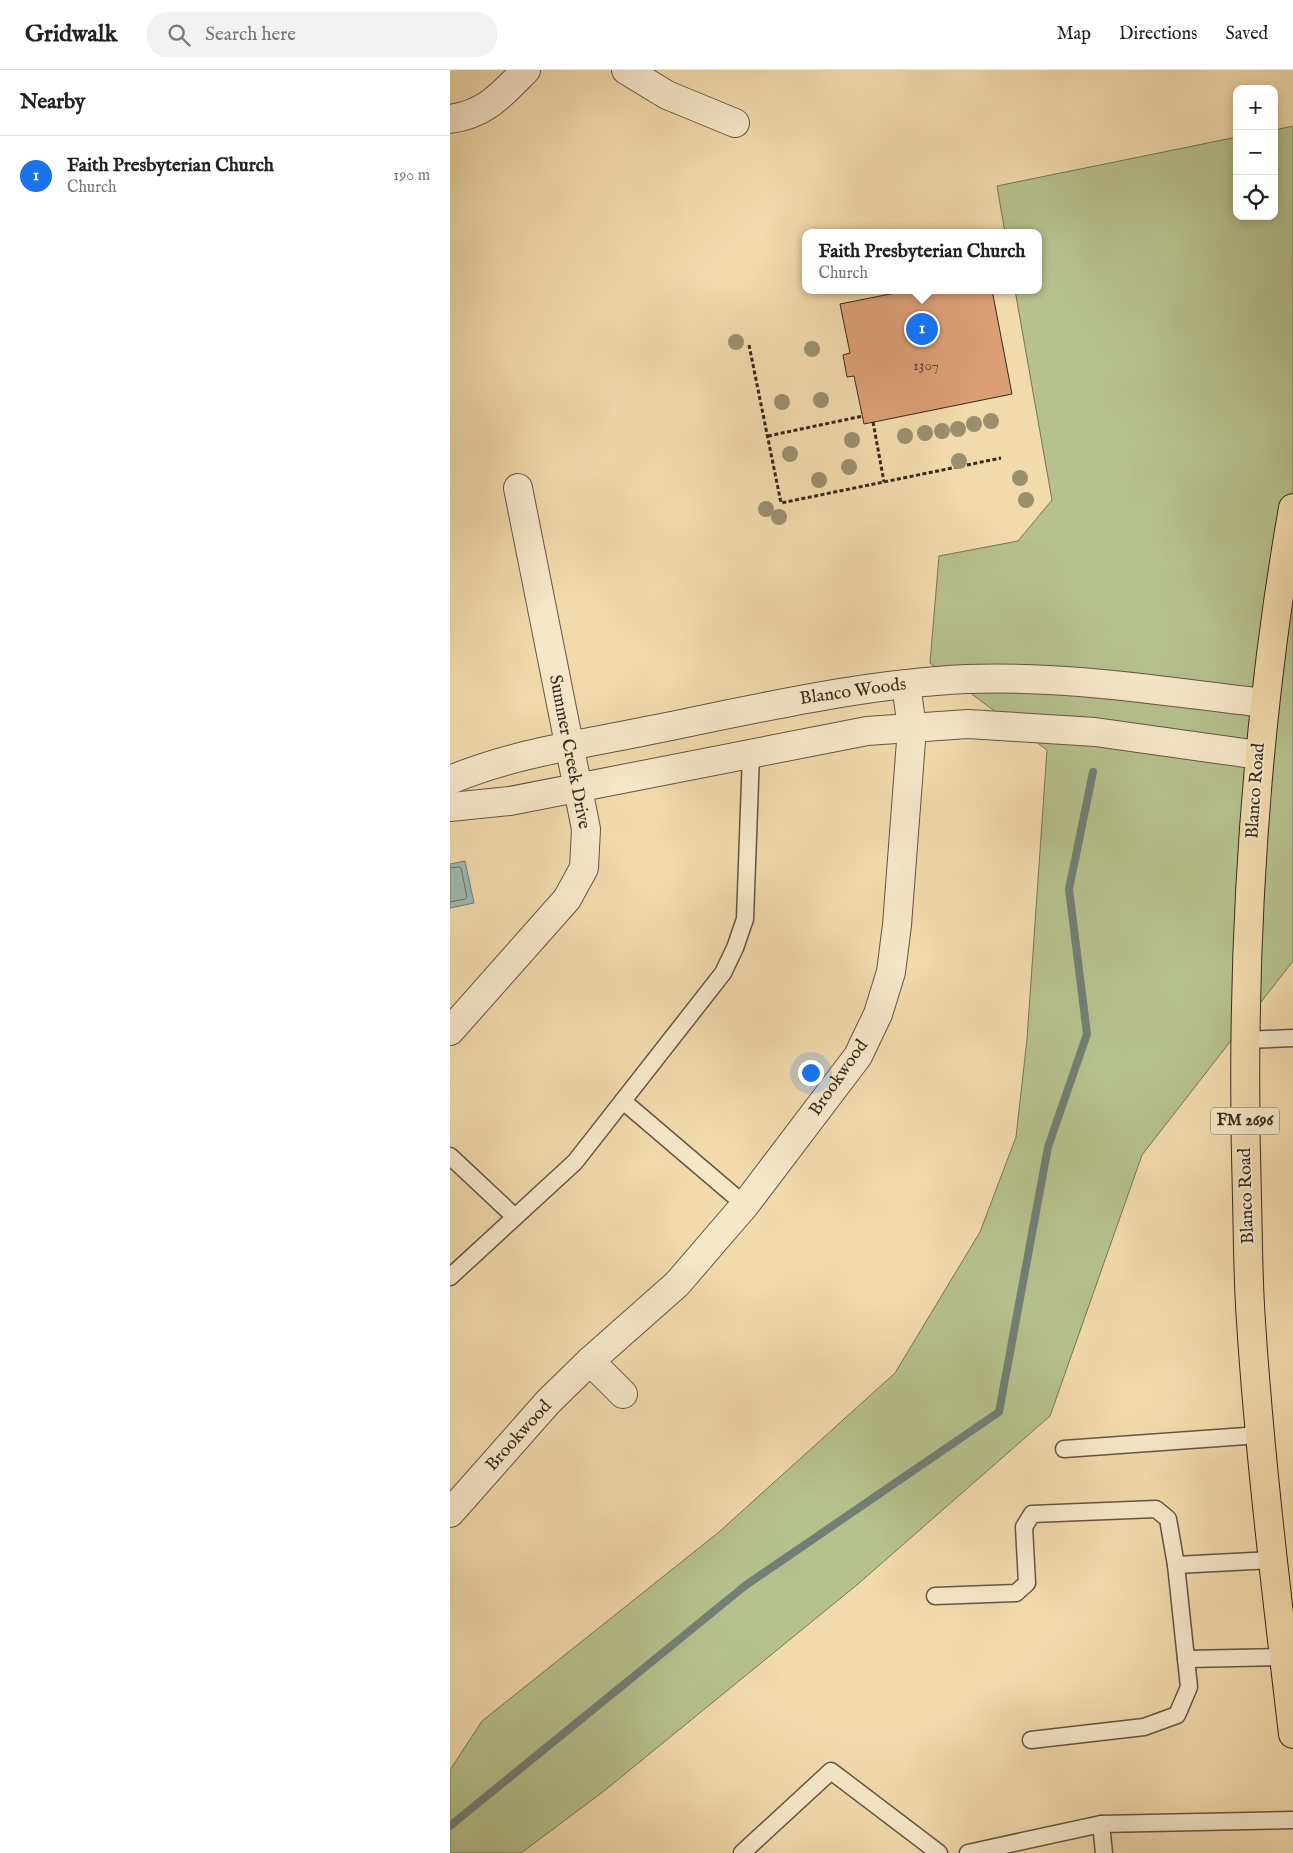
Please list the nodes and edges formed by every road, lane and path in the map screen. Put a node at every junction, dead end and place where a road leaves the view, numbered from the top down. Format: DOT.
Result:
graph roads {
  1 [pos="526,70"];
  2 [pos="626,70"];
  3 [pos="450,119"];
  4 [pos="735,123"];
  5 [pos="749,345"];
  6 [pos="863,416"];
  7 [pos="873,422"];
  8 [pos="768,436"];
  9 [pos="1001,458"];
  10 [pos="884,482"];
  11 [pos="518,488"];
  12 [pos="1293,508"];
  13 [pos="906,684"];
  14 [pos="1264,703"];
  15 [pos="912,728"];
  16 [pos="569,748"];
  17 [pos="751,754"];
  18 [pos="1259,755"];
  19 [pos="450,780"];
  20 [pos="578,787"];
  21 [pos="450,807"];
  22 [pos="450,1031"];
  23 [pos="1293,1038"];
  24 [pos="1245,1040"];
  25 [pos="623,1101"];
  26 [pos="450,1156"];
  27 [pos="746,1205"];
  28 [pos="515,1217"];
  29 [pos="450,1277"];
  30 [pos="590,1361"];
  31 [pos="623,1394"];
  32 [pos="1260,1434"];
  33 [pos="1064,1449"];
  34 [pos="450,1513"];
  35 [pos="1273,1560"];
  36 [pos="1176,1565"];
  37 [pos="935,1596"];
  38 [pos="1284,1656"];
  39 [pos="1186,1659"];
  40 [pos="1293,1734"];
  41 [pos="1031,1740"];
  42 [pos="1293,1820"];
  43 [pos="1101,1824"];
  44 [pos="742,1853"];
  45 [pos="939,1853"];
  46 [pos="968,1853"];
  47 [pos="1104,1853"];
  1 -- 3 [label="street"];
  2 -- 4 [label="street"];
  5 -- 8 [label="path"];
  6 -- 8 [label="path"];
  7 -- 10 [label="path"];
  8 -- 10 [label="path"];
  9 -- 10 [label="path"];
  11 -- 16 [label="street, Summer Creek Drive"];
  12 -- 14 [label="main road, Blanco Road / FM 2696"];
  13 -- 14 [label="street, Blanco Woods"];
  13 -- 15 [label="street, Brookwood"];
  13 -- 16 [label="street, Blanco Woods"];
  14 -- 18 [label="main road, Blanco Road / FM 2696"];
  15 -- 17 [label="street"];
  15 -- 18 [label="street"];
  15 -- 27 [label="street, Brookwood"];
  16 -- 19 [label="street, Blanco Woods"];
  16 -- 20 [label="street, Summer Creek Drive"];
  17 -- 20 [label="street"];
  17 -- 25 [label="lane"];
  18 -- 24 [label="main road, Blanco Road / FM 2696"];
  20 -- 21 [label="street"];
  20 -- 22 [label="street, Summer Creek Drive"];
  23 -- 24 [label="lane"];
  24 -- 32 [label="main road, Blanco Road / FM 2696"];
  25 -- 27 [label="lane"];
  25 -- 28 [label="lane"];
  26 -- 28 [label="lane"];
  27 -- 30 [label="street, Brookwood"];
  28 -- 29 [label="lane"];
  30 -- 31 [label="street"];
  30 -- 34 [label="street, Brookwood"];
  32 -- 33 [label="lane"];
  32 -- 35 [label="main road, Blanco Road / FM 2696"];
  35 -- 36 [label="lane"];
  35 -- 38 [label="main road, Blanco Road / FM 2696"];
  36 -- 37 [label="lane"];
  36 -- 39 [label="lane"];
  38 -- 39 [label="lane"];
  38 -- 40 [label="main road, Blanco Road / FM 2696"];
  39 -- 41 [label="lane"];
  42 -- 43 [label="lane"];
  43 -- 46 [label="lane"];
  43 -- 47 [label="lane"];
  44 -- 45 [label="lane"];
}
